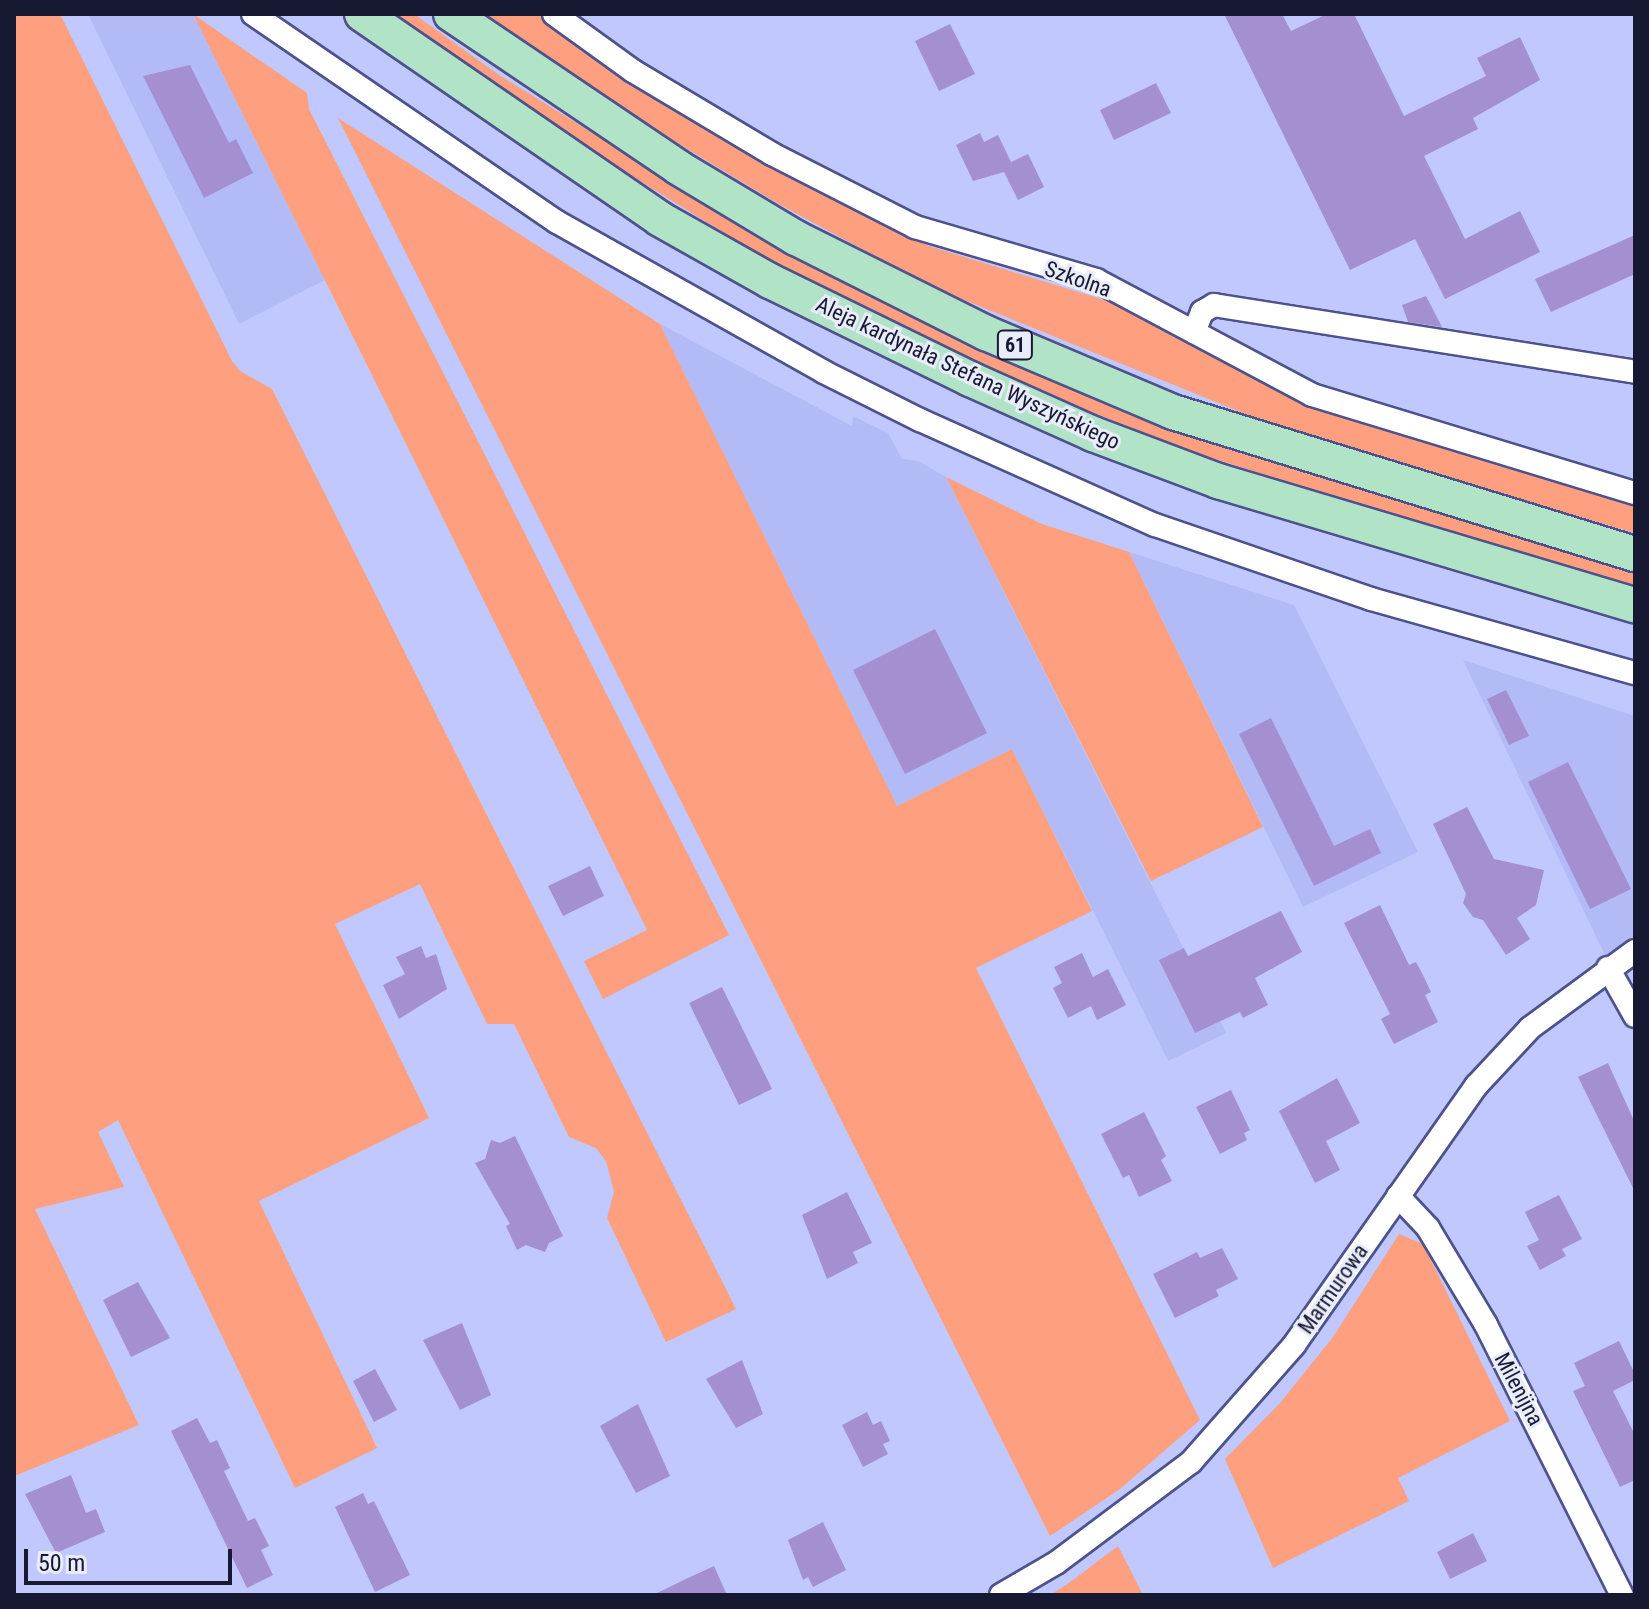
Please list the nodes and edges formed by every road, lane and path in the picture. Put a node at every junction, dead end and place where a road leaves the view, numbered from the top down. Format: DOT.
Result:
graph roads {
  1 [pos="253,14"];
  2 [pos="362,14"];
  3 [pos="451,14"];
  4 [pos="554,14"];
  5 [pos="1194,332"];
  6 [pos="1635,372"];
  7 [pos="1635,493"];
  8 [pos="1635,554"];
  9 [pos="1635,605"];
  10 [pos="1635,673"];
  11 [pos="1635,951"];
  12 [pos="1608,968"];
  13 [pos="1635,1016"];
  14 [pos="1398,1196"];
  15 [pos="1001,1595"];
  16 [pos="1622,1595"];
  1 -- 10 [label="street"];
  2 -- 9 [label="main road, Aleja kardynała Stefana Wyszyńskiego / 61"];
  3 -- 8 [label="main road, Aleja kardynała Stefana Wyszyńskiego / 61"];
  4 -- 5 [label="street, Szkolna"];
  5 -- 6 [label="street"];
  5 -- 7 [label="street, Szkolna"];
  11 -- 12 [label="street, Marmurowa"];
  12 -- 13 [label="street"];
  12 -- 14 [label="street, Marmurowa"];
  14 -- 15 [label="street, Marmurowa"];
  14 -- 16 [label="street, Milenijna"];
}
